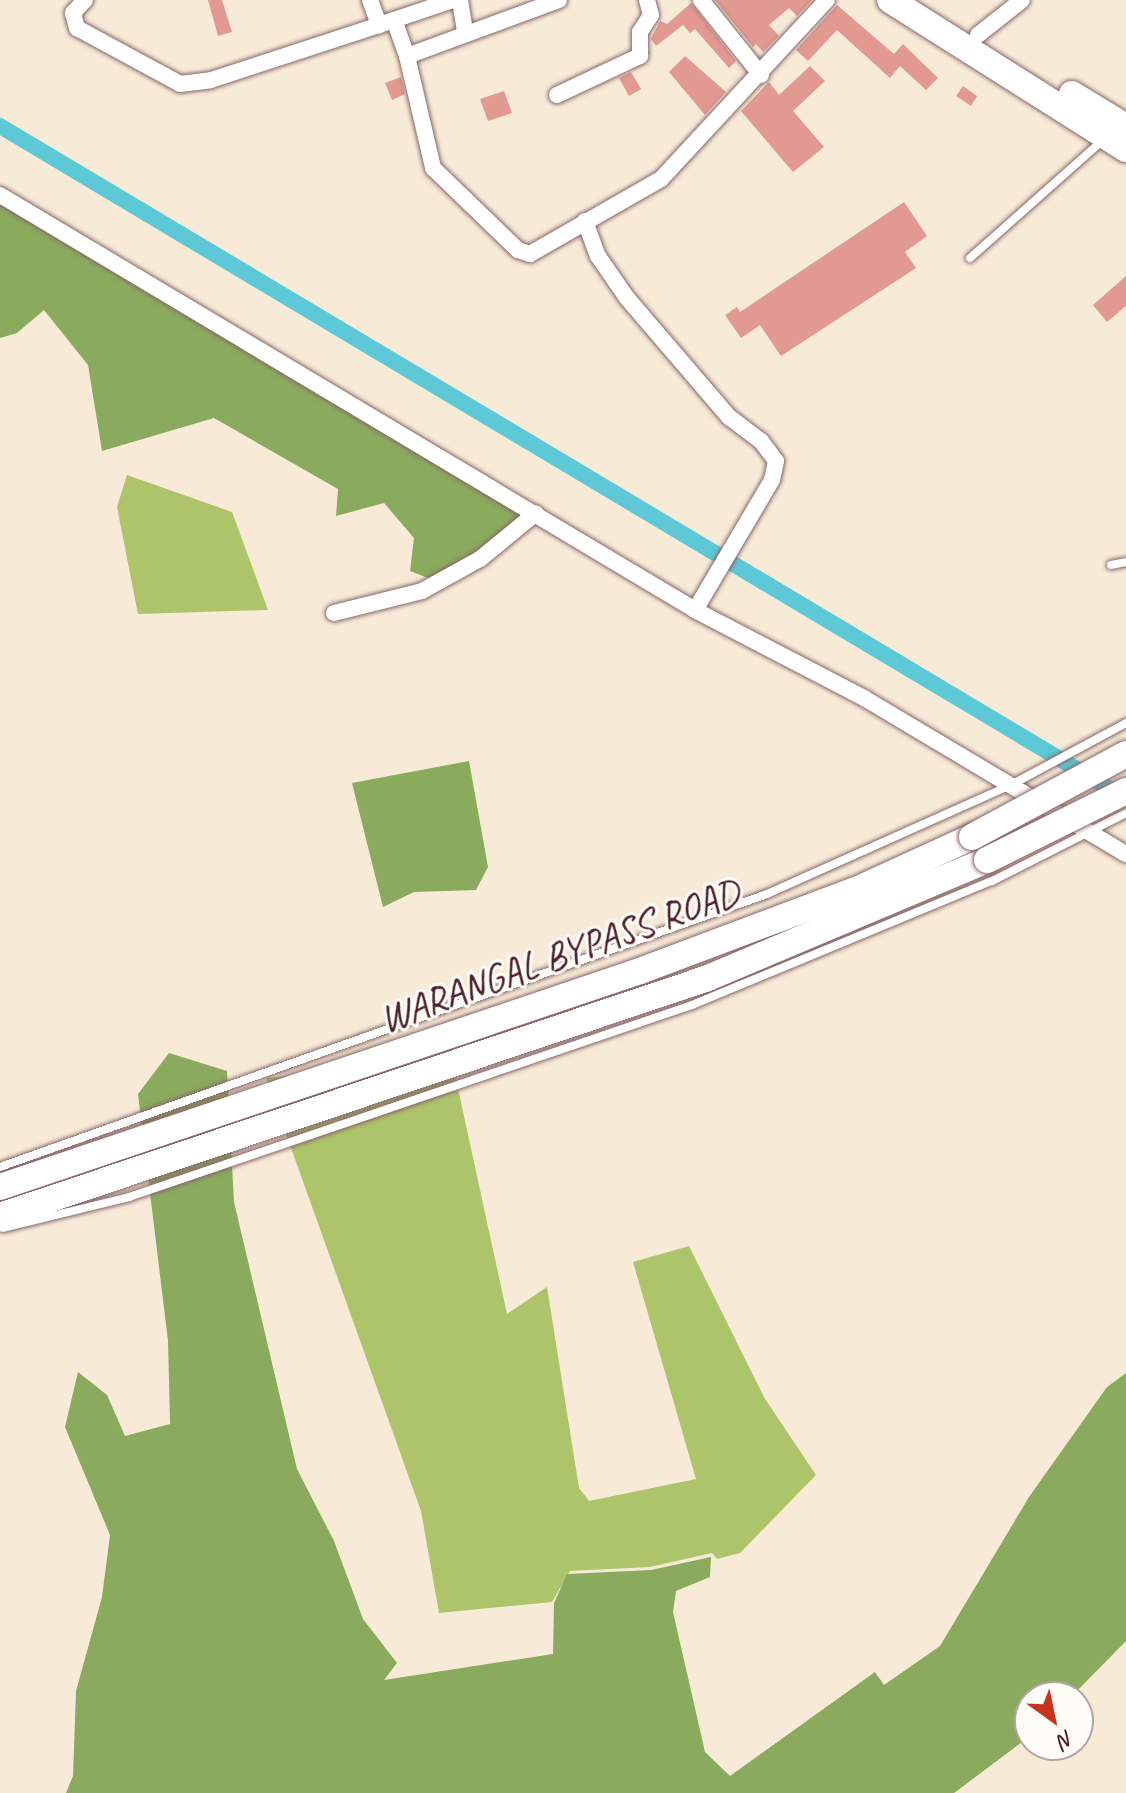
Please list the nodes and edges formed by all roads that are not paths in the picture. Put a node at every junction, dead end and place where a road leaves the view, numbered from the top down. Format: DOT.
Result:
graph roads {
  1 [pos="85,0"];
  2 [pos="370,0"];
  3 [pos="453,0"];
  4 [pos="460,0"];
  5 [pos="559,0"];
  6 [pos="701,0"];
  7 [pos="827,0"];
  8 [pos="890,0"];
  9 [pos="924,0"];
  10 [pos="1022,0"];
  11 [pos="653,2"];
  12 [pos="387,23"];
  13 [pos="465,32"];
  14 [pos="978,35"];
  15 [pos="407,56"];
  16 [pos="761,75"];
  17 [pos="557,95"];
  18 [pos="1121,130"];
  19 [pos="0,195"];
  20 [pos="585,221"];
  21 [pos="970,258"];
  22 [pos="536,513"];
  23 [pos="1126,562"];
  24 [pos="1111,565"];
  25 [pos="695,610"];
  26 [pos="334,613"];
  27 [pos="1126,723"];
  28 [pos="1126,754"];
  29 [pos="1011,785"];
  30 [pos="1126,791"];
  31 [pos="1126,813"];
  32 [pos="1090,833"];
  33 [pos="1126,854"];
  34 [pos="0,1167"];
  35 [pos="0,1187"];
  36 [pos="0,1216"];
  37 [pos="0,1228"];
  1 -- 12 [label="street"];
  2 -- 12 [label="street"];
  3 -- 12 [label="street"];
  4 -- 13 [label="street"];
  5 -- 13 [label="street"];
  6 -- 16 [label="street"];
  7 -- 16 [label="street"];
  8 -- 18 [label="highway"];
  9 -- 14 [label="highway"];
  10 -- 14 [label="street"];
  11 -- 17 [label="street"];
  12 -- 15 [label="street"];
  13 -- 15 [label="street"];
  14 -- 18 [label="highway"];
  15 -- 20 [label="street"];
  16 -- 20 [label="street"];
  18 -- 21 [label="lane"];
  19 -- 22 [label="street"];
  20 -- 25 [label="street"];
  22 -- 25 [label="street"];
  22 -- 26 [label="street"];
  23 -- 24 [label="lane"];
  25 -- 29 [label="street"];
  27 -- 29 [label="lane"];
  28 -- 35 [label="highway, WARANGAL BYPASS ROAD, bridge"];
  29 -- 32 [label="street"];
  29 -- 34 [label="lane"];
  30 -- 36 [label="highway, bridge"];
  31 -- 32 [label="lane"];
  32 -- 33 [label="street"];
  32 -- 37 [label="lane"];
}
